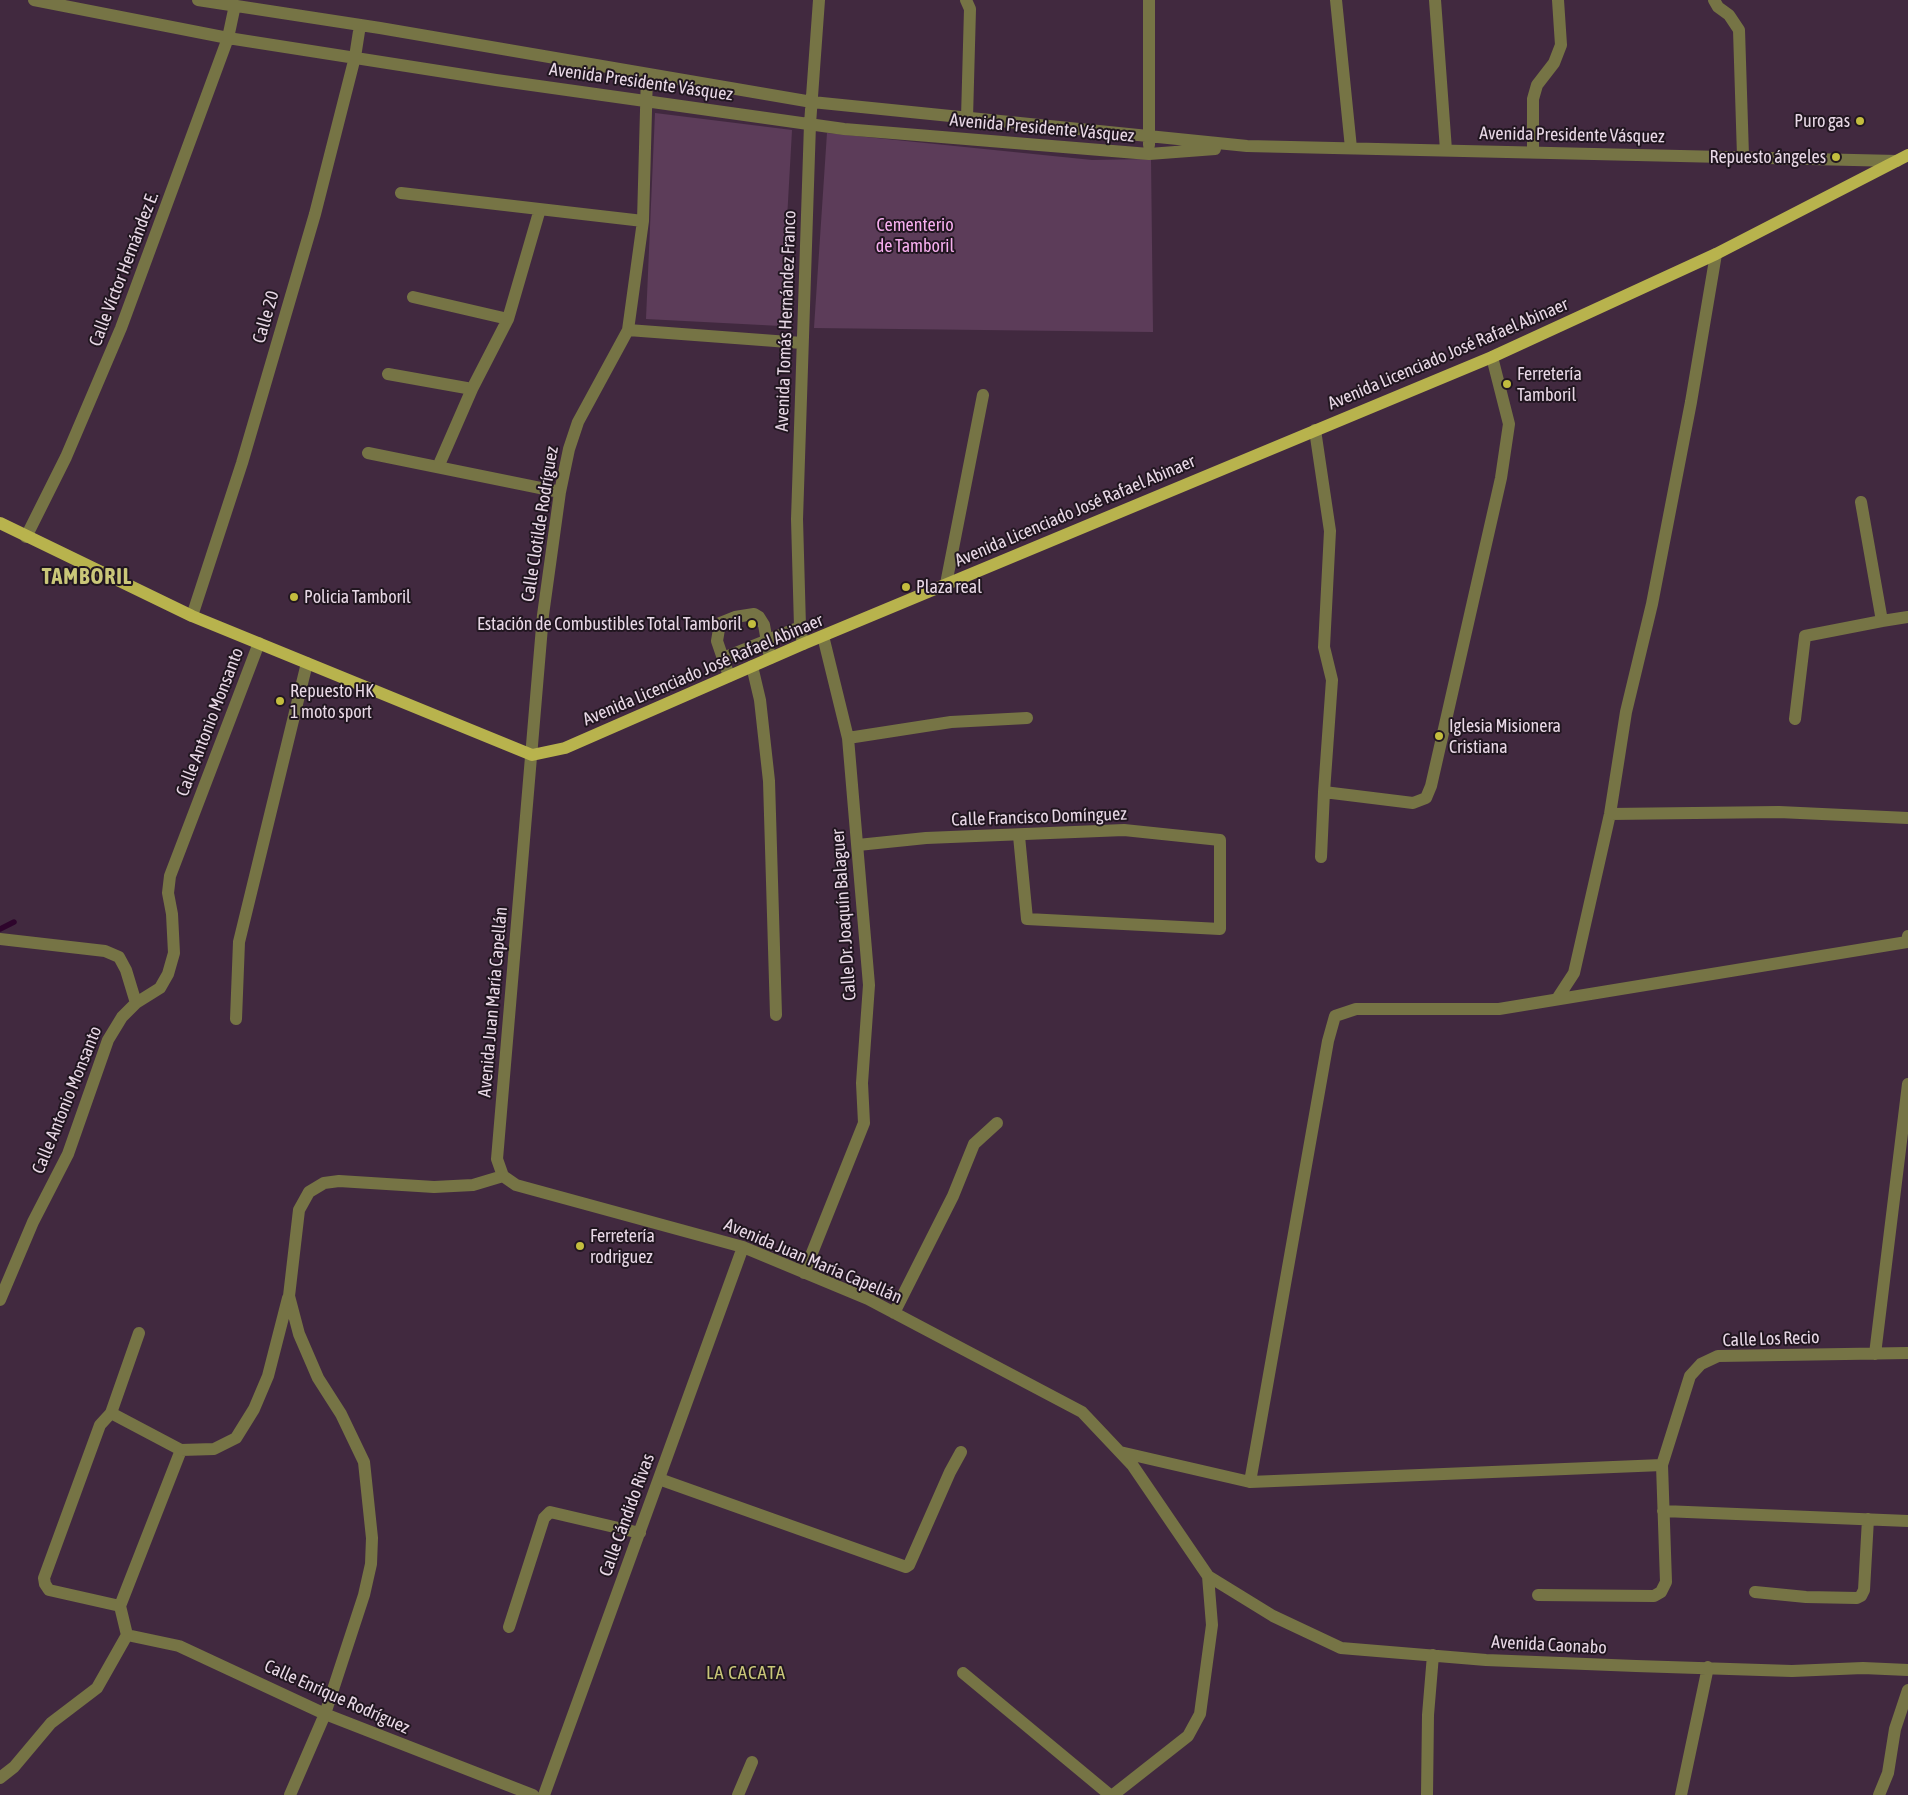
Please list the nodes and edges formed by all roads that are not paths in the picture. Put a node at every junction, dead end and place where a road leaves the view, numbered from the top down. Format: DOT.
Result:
graph roads {
  1 [pos="34,0"];
  2 [pos="819,0"];
  3 [pos="966,0"];
  4 [pos="1149,0"];
  5 [pos="1336,0"];
  6 [pos="1435,0"];
  7 [pos="1558,0"];
  8 [pos="1714,0"];
  9 [pos="206,1"];
  10 [pos="235,5"];
  11 [pos="360,25"];
  12 [pos="228,38"];
  13 [pos="355,57"];
  14 [pos="647,74"];
  15 [pos="646,101"];
  16 [pos="812,102"];
  17 [pos="968,118"];
  18 [pos="810,124"];
  19 [pos="1150,137"];
  20 [pos="1247,146"];
  21 [pos="1351,148"];
  22 [pos="1446,150"];
  23 [pos="1533,152"];
  24 [pos="1149,154"];
  25 [pos="1742,156"];
  26 [pos="1904,159"];
  27 [pos="401,193"];
  28 [pos="540,209"];
  29 [pos="643,221"];
  30 [pos="1716,254"];
  31 [pos="413,297"];
  32 [pos="508,318"];
  33 [pos="628,330"];
  34 [pos="802,343"];
  35 [pos="1492,357"];
  36 [pos="388,374"];
  37 [pos="472,389"];
  38 [pos="983,395"];
  39 [pos="1316,430"];
  40 [pos="368,453"];
  41 [pos="438,466"];
  42 [pos="560,492"];
  43 [pos="1861,502"];
  44 [pos="0,523"];
  45 [pos="26,537"];
  46 [pos="946,584"];
  47 [pos="192,616"];
  48 [pos="1908,617"];
  49 [pos="1882,620"];
  50 [pos="800,628"];
  51 [pos="823,636"];
  52 [pos="767,640"];
  53 [pos="259,644"];
  54 [pos="803,644"];
  55 [pos="723,658"];
  56 [pos="770,658"];
  57 [pos="307,663"];
  58 [pos="752,666"];
  59 [pos="729,676"];
  60 [pos="1027,718"];
  61 [pos="1795,719"];
  62 [pos="848,738"];
  63 [pos="532,754"];
  64 [pos="1324,792"];
  65 [pos="1610,814"];
  66 [pos="1908,818"];
  67 [pos="1019,836"];
  68 [pos="858,845"];
  69 [pos="1320,857"];
  70 [pos="1908,936"];
  71 [pos="0,939"];
  72 [pos="1557,999"];
  73 [pos="136,1003"];
  74 [pos="776,1015"];
  75 [pos="236,1019"];
  76 [pos="1908,1084"];
  77 [pos="1907,1112"];
  78 [pos="997,1123"];
  79 [pos="503,1176"];
  80 [pos="743,1247"];
  81 [pos="804,1273"];
  82 [pos="289,1296"];
  83 [pos="0,1300"];
  84 [pos="894,1313"];
  85 [pos="139,1333"];
  86 [pos="1908,1353"];
  87 [pos="1875,1354"];
  88 [pos="111,1413"];
  89 [pos="181,1450"];
  90 [pos="961,1452"];
  91 [pos="1120,1452"];
  92 [pos="1662,1465"];
  93 [pos="659,1479"];
  94 [pos="1250,1482"];
  95 [pos="1663,1511"];
  96 [pos="1868,1519"];
  97 [pos="1908,1521"];
  98 [pos="640,1533"];
  99 [pos="1208,1576"];
  100 [pos="1755,1592"];
  101 [pos="1538,1595"];
  102 [pos="120,1606"];
  103 [pos="509,1627"];
  104 [pos="127,1635"];
  105 [pos="1432,1655"];
  106 [pos="1708,1667"];
  107 [pos="1908,1670"];
  108 [pos="963,1674"];
  109 [pos="1908,1690"];
  110 [pos="324,1714"];
  111 [pos="752,1762"];
  112 [pos="0,1778"];
  113 [pos="290,1795"];
  114 [pos="533,1795"];
  115 [pos="544,1795"];
  116 [pos="738,1795"];
  117 [pos="1111,1795"];
  118 [pos="1427,1795"];
  119 [pos="1681,1795"];
  120 [pos="1879,1795"];
  1 -- 12 [label="street, Avenida Presidente Vásquez"];
  2 -- 16 [label="street, Avenida Tomás Hernández Franco"];
  3 -- 17 [label="street"];
  4 -- 19 [label="street"];
  5 -- 21 [label="street"];
  6 -- 22 [label="street"];
  7 -- 23 [label="street"];
  8 -- 25 [label="street"];
  9 -- 10 [label="street, Avenida Presidente Vásquez"];
  10 -- 11 [label="street, Avenida Presidente Vásquez"];
  10 -- 12 [label="street, Calle Víctor Hernández E."];
  11 -- 13 [label="street, Calle 20"];
  11 -- 14 [label="street, Avenida Presidente Vásquez"];
  12 -- 13 [label="street, Avenida Presidente Vásquez"];
  12 -- 45 [label="street, Calle Víctor Hernández E."];
  13 -- 15 [label="street, Avenida Presidente Vásquez"];
  13 -- 47 [label="street, Calle 20"];
  14 -- 15 [label="street, Calle Clotilde Rodríguez"];
  14 -- 16 [label="street, Avenida Presidente Vásquez"];
  15 -- 18 [label="street, Avenida Presidente Vásquez"];
  15 -- 29 [label="street, Calle Clotilde Rodríguez"];
  16 -- 17 [label="street, Avenida Presidente Vásquez"];
  16 -- 18 [label="street, Avenida Tomás Hernández Franco"];
  17 -- 19 [label="street, Avenida Presidente Vásquez"];
  18 -- 24 [label="street, Avenida Presidente Vásquez"];
  18 -- 34 [label="street, Avenida Tomás Hernández Franco"];
  19 -- 20 [label="street, Avenida Presidente Vásquez"];
  19 -- 24 [label="street"];
  20 -- 21 [label="street, Avenida Presidente Vásquez"];
  20 -- 24 [label="street, Avenida Presidente Vásquez"];
  21 -- 22 [label="street, Avenida Presidente Vásquez"];
  22 -- 23 [label="street, Avenida Presidente Vásquez"];
  23 -- 25 [label="street, Avenida Presidente Vásquez"];
  25 -- 26 [label="street, Avenida Presidente Vásquez"];
  26 -- 30 [label="main road, Avenida Licenciado José Rafael Abinaer"];
  27 -- 28 [label="street"];
  28 -- 29 [label="street"];
  28 -- 32 [label="street"];
  29 -- 33 [label="street, Calle Clotilde Rodríguez"];
  30 -- 35 [label="main road, Avenida Licenciado José Rafael Abinaer"];
  30 -- 65 [label="street"];
  31 -- 32 [label="street"];
  32 -- 37 [label="street"];
  33 -- 34 [label="street"];
  33 -- 42 [label="street, Calle Clotilde Rodríguez"];
  34 -- 50 [label="street, Avenida Tomás Hernández Franco"];
  35 -- 39 [label="main road, Avenida Licenciado José Rafael Abinaer"];
  35 -- 64 [label="street"];
  36 -- 37 [label="street"];
  37 -- 41 [label="street"];
  38 -- 46 [label="street"];
  39 -- 46 [label="main road, Avenida Licenciado José Rafael Abinaer"];
  39 -- 64 [label="street"];
  40 -- 41 [label="street"];
  41 -- 42 [label="street"];
  42 -- 63 [label="street, Calle Clotilde Rodríguez"];
  43 -- 49 [label="street"];
  44 -- 45 [label="main road"];
  45 -- 47 [label="main road"];
  46 -- 51 [label="main road, Avenida Licenciado José Rafael Abinaer"];
  47 -- 53 [label="main road"];
  48 -- 49 [label="street"];
  49 -- 61 [label="street"];
  50 -- 52 [label="street"];
  50 -- 54 [label="street, Avenida Tomás Hernández Franco"];
  51 -- 54 [label="main road, Avenida Licenciado José Rafael Abinaer"];
  51 -- 62 [label="street, Calle Dr. Joaquín Balaguer"];
  52 -- 55 [label="street"];
  52 -- 55 [label="street"];
  52 -- 56 [label="street"];
  53 -- 57 [label="main road"];
  53 -- 73 [label="street, Calle Antonio Monsanto"];
  54 -- 56 [label="main road, Avenida Licenciado José Rafael Abinaer"];
  55 -- 59 [label="street"];
  56 -- 58 [label="main road, Avenida Licenciado José Rafael Abinaer"];
  57 -- 63 [label="main road"];
  57 -- 75 [label="street"];
  58 -- 59 [label="main road, Avenida Licenciado José Rafael Abinaer"];
  58 -- 74 [label="street"];
  59 -- 63 [label="main road, Avenida Licenciado José Rafael Abinaer"];
  60 -- 62 [label="street"];
  62 -- 68 [label="street, Calle Dr. Joaquín Balaguer"];
  63 -- 79 [label="street, Avenida Juan María Capellán"];
  64 -- 69 [label="street"];
  65 -- 66 [label="street"];
  65 -- 72 [label="street"];
  67 -- 67 [label="street, Calle Francisco Domínguez"];
  67 -- 68 [label="street, Calle Francisco Domínguez"];
  68 -- 81 [label="street, Calle Dr. Joaquín Balaguer"];
  70 -- 72 [label="street"];
  71 -- 73 [label="street"];
  72 -- 94 [label="street"];
  73 -- 83 [label="street, Calle Antonio Monsanto"];
  76 -- 77 [label="street"];
  77 -- 87 [label="street"];
  78 -- 84 [label="street"];
  79 -- 80 [label="street, Avenida Juan María Capellán"];
  79 -- 82 [label="street"];
  80 -- 81 [label="street, Avenida Juan María Capellán"];
  80 -- 93 [label="street, Calle Cándido Rivas"];
  81 -- 84 [label="street, Avenida Juan María Capellán"];
  82 -- 89 [label="street"];
  82 -- 110 [label="street"];
  84 -- 91 [label="street, Avenida Juan María Capellán"];
  85 -- 88 [label="street"];
  86 -- 87 [label="street, Calle Los Recio"];
  87 -- 92 [label="street, Calle Los Recio"];
  88 -- 89 [label="street"];
  88 -- 102 [label="street"];
  89 -- 102 [label="street"];
  90 -- 93 [label="street"];
  91 -- 94 [label="street"];
  91 -- 99 [label="street, Avenida Juan María Capellán"];
  92 -- 94 [label="street"];
  92 -- 95 [label="street, Calle Los Recio"];
  93 -- 98 [label="street, Calle Cándido Rivas"];
  95 -- 96 [label="street"];
  95 -- 101 [label="street, Calle Los Recio"];
  96 -- 97 [label="street"];
  96 -- 100 [label="street"];
  98 -- 103 [label="street"];
  98 -- 115 [label="street, Calle Cándido Rivas"];
  99 -- 105 [label="street, Avenida Caonabo"];
  99 -- 117 [label="street, Avenida Juan María Capellán"];
  102 -- 104 [label="street"];
  104 -- 110 [label="street, Calle Enrique Rodríguez"];
  104 -- 112 [label="street"];
  105 -- 106 [label="street, Avenida Caonabo"];
  105 -- 118 [label="street"];
  106 -- 107 [label="street, Avenida Caonabo"];
  106 -- 119 [label="street"];
  108 -- 117 [label="street"];
  109 -- 120 [label="street"];
  110 -- 113 [label="street"];
  110 -- 114 [label="street, Calle Enrique Rodríguez"];
  111 -- 116 [label="street"];
}
